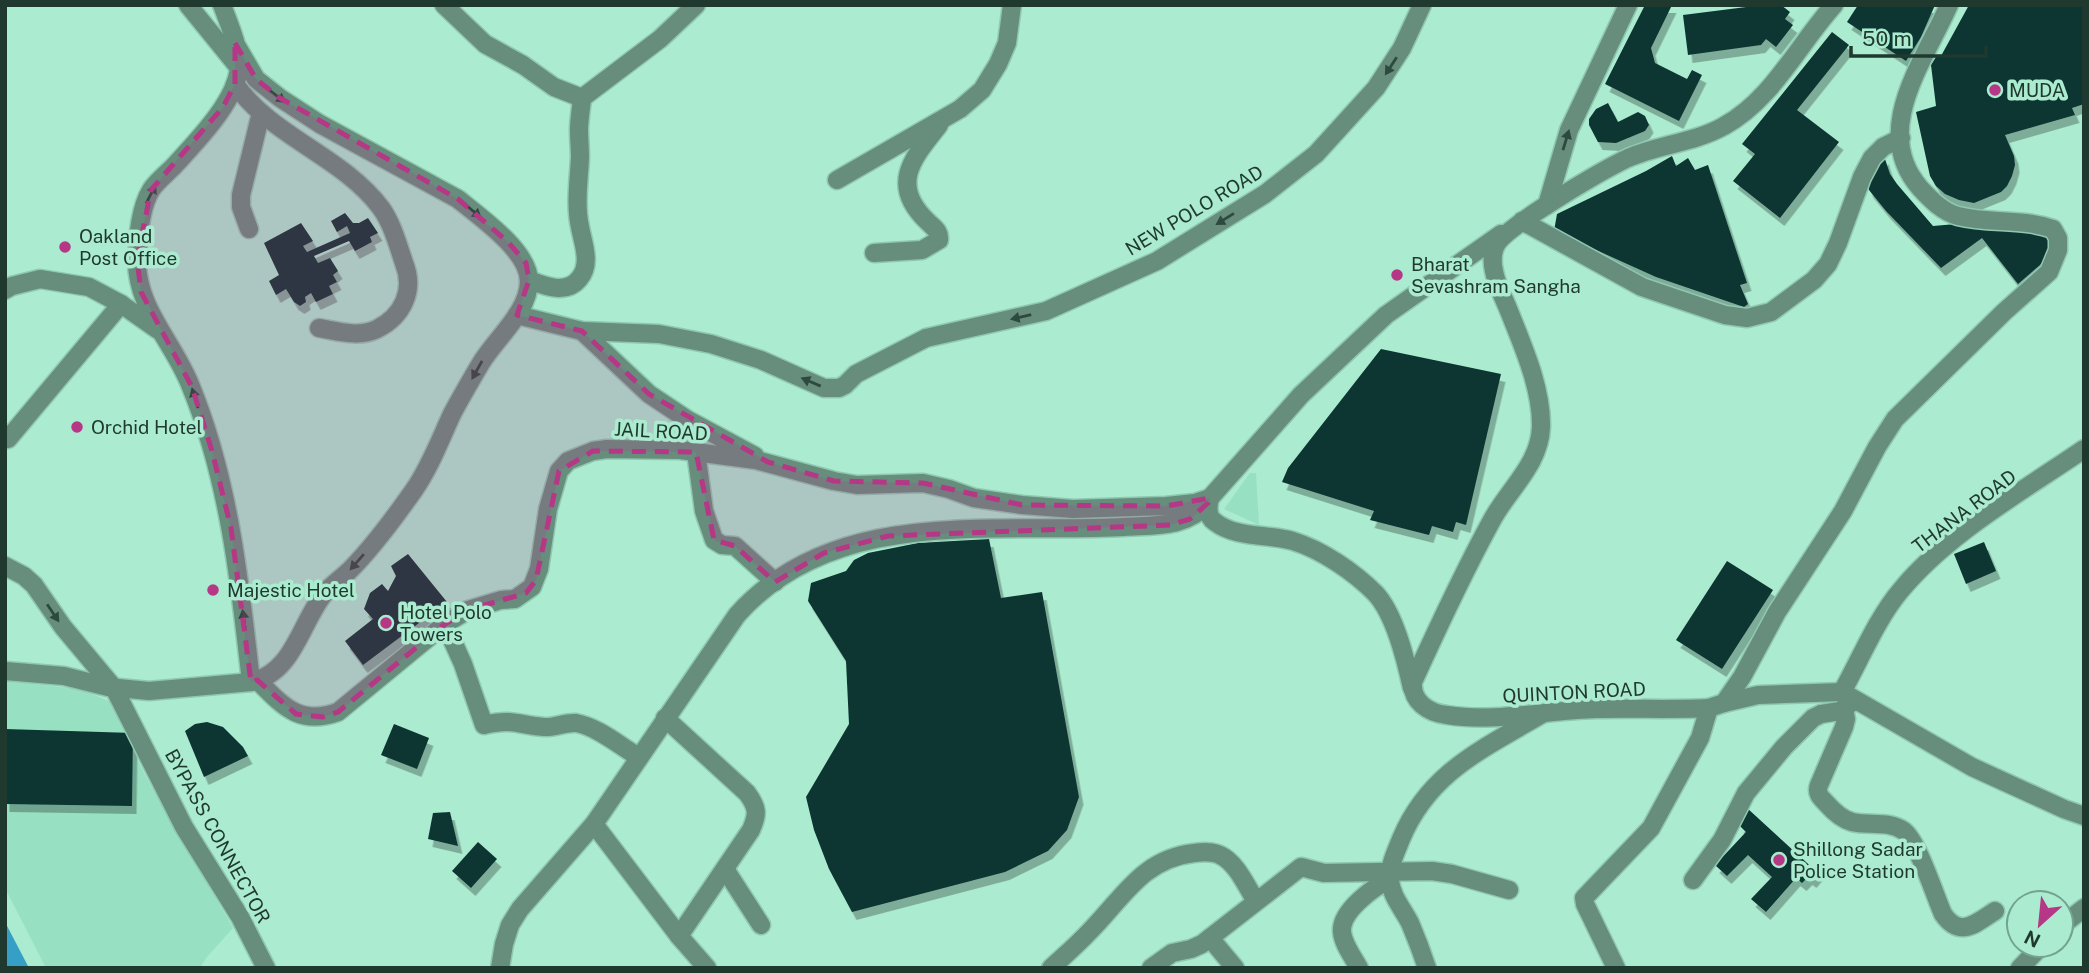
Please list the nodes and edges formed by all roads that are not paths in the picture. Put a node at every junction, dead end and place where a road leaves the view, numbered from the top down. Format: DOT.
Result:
graph roads {
  1 [pos="188,5"];
  2 [pos="222,5"];
  3 [pos="444,5"];
  4 [pos="696,5"];
  5 [pos="1012,5"];
  6 [pos="1422,5"];
  7 [pos="1628,5"];
  8 [pos="1834,5"];
  9 [pos="1949,5"];
  10 [pos="235,43"];
  11 [pos="237,75"];
  12 [pos="582,98"];
  13 [pos="261,113"];
  14 [pos="946,117"];
  15 [pos="1901,138"];
  16 [pos="836,180"];
  17 [pos="1548,205"];
  18 [pos="1520,222"];
  19 [pos="249,229"];
  20 [pos="874,253"];
  21 [pos="529,280"];
  22 [pos="5,290"];
  23 [pos="121,304"];
  24 [pos="517,315"];
  25 [pos="319,328"];
  26 [pos="158,330"];
  27 [pos="582,331"];
  28 [pos="8,439"];
  29 [pos="2084,449"];
  30 [pos="696,452"];
  31 [pos="768,463"];
  32 [pos="1209,500"];
  33 [pos="5,566"];
  34 [pos="775,582"];
  35 [pos="445,624"];
  36 [pos="5,671"];
  37 [pos="254,681"];
  38 [pos="114,688"];
  39 [pos="1412,692"];
  40 [pos="1846,700"];
  41 [pos="1716,706"];
  42 [pos="1545,713"];
  43 [pos="665,718"];
  44 [pos="639,757"];
  45 [pos="2084,816"];
  46 [pos="594,824"];
  47 [pos="725,869"];
  48 [pos="1391,875"];
  49 [pos="1693,880"];
  50 [pos="1509,890"];
  51 [pos="1256,901"];
  52 [pos="1995,911"];
  53 [pos="761,925"];
  54 [pos="679,936"];
  55 [pos="1210,938"];
  56 [pos="1166,962"];
  57 [pos="266,968"];
  58 [pos="500,968"];
  59 [pos="707,968"];
  60 [pos="1051,968"];
  61 [pos="1151,968"];
  62 [pos="1235,968"];
  63 [pos="1359,968"];
  64 [pos="1427,968"];
  65 [pos="1616,968"];
  1 -- 11 [label="street"];
  2 -- 10 [label="street"];
  3 -- 12 [label="street"];
  4 -- 12 [label="street"];
  5 -- 14 [label="street"];
  6 -- 27 [label="street, NEW POLO ROAD, one-way"];
  17 -- 7 [label="street, one-way"];
  8 -- 17 [label="street"];
  9 -- 15 [label="street"];
  10 -- 11 [label="street"];
  10 -- 21 [label="street, one-way"];
  11 -- 13 [label="street"];
  26 -- 11 [label="street, one-way"];
  12 -- 21 [label="street"];
  13 -- 19 [label="street"];
  13 -- 25 [label="street"];
  14 -- 16 [label="street"];
  14 -- 20 [label="street"];
  15 -- 18 [label="street"];
  15 -- 41 [label="street"];
  17 -- 18 [label="street"];
  18 -- 32 [label="street"];
  18 -- 39 [label="street"];
  21 -- 24 [label="street"];
  22 -- 23 [label="street"];
  23 -- 26 [label="street"];
  23 -- 28 [label="street"];
  24 -- 27 [label="street, NEW POLO ROAD"];
  24 -- 37 [label="street, one-way"];
  37 -- 26 [label="street, one-way"];
  27 -- 31 [label="street"];
  29 -- 40 [label="street, THANA ROAD"];
  30 -- 31 [label="street, JAIL ROAD"];
  30 -- 34 [label="street"];
  30 -- 35 [label="street, JAIL ROAD"];
  31 -- 32 [label="street, JAIL ROAD"];
  32 -- 34 [label="street"];
  32 -- 39 [label="street"];
  33 -- 38 [label="street, BYPASS CONNECTOR, one-way"];
  34 -- 43 [label="street"];
  35 -- 37 [label="street, JAIL ROAD"];
  35 -- 44 [label="street"];
  36 -- 38 [label="street"];
  37 -- 38 [label="street"];
  38 -- 57 [label="street, BYPASS CONNECTOR"];
  39 -- 42 [label="street, QUINTON ROAD"];
  40 -- 41 [label="street, QUINTON ROAD"];
  40 -- 45 [label="street"];
  40 -- 49 [label="street"];
  40 -- 52 [label="street, THANA ROAD"];
  41 -- 42 [label="street, QUINTON ROAD"];
  41 -- 65 [label="street"];
  42 -- 48 [label="street"];
  43 -- 44 [label="street"];
  43 -- 47 [label="street"];
  44 -- 46 [label="street"];
  46 -- 54 [label="street"];
  46 -- 58 [label="street"];
  47 -- 53 [label="street"];
  47 -- 54 [label="street"];
  48 -- 50 [label="street"];
  48 -- 51 [label="street"];
  48 -- 63 [label="street"];
  48 -- 64 [label="street"];
  51 -- 55 [label="street"];
  51 -- 60 [label="street"];
  54 -- 59 [label="street"];
  55 -- 56 [label="street"];
  55 -- 62 [label="street"];
  56 -- 61 [label="street"];
}
